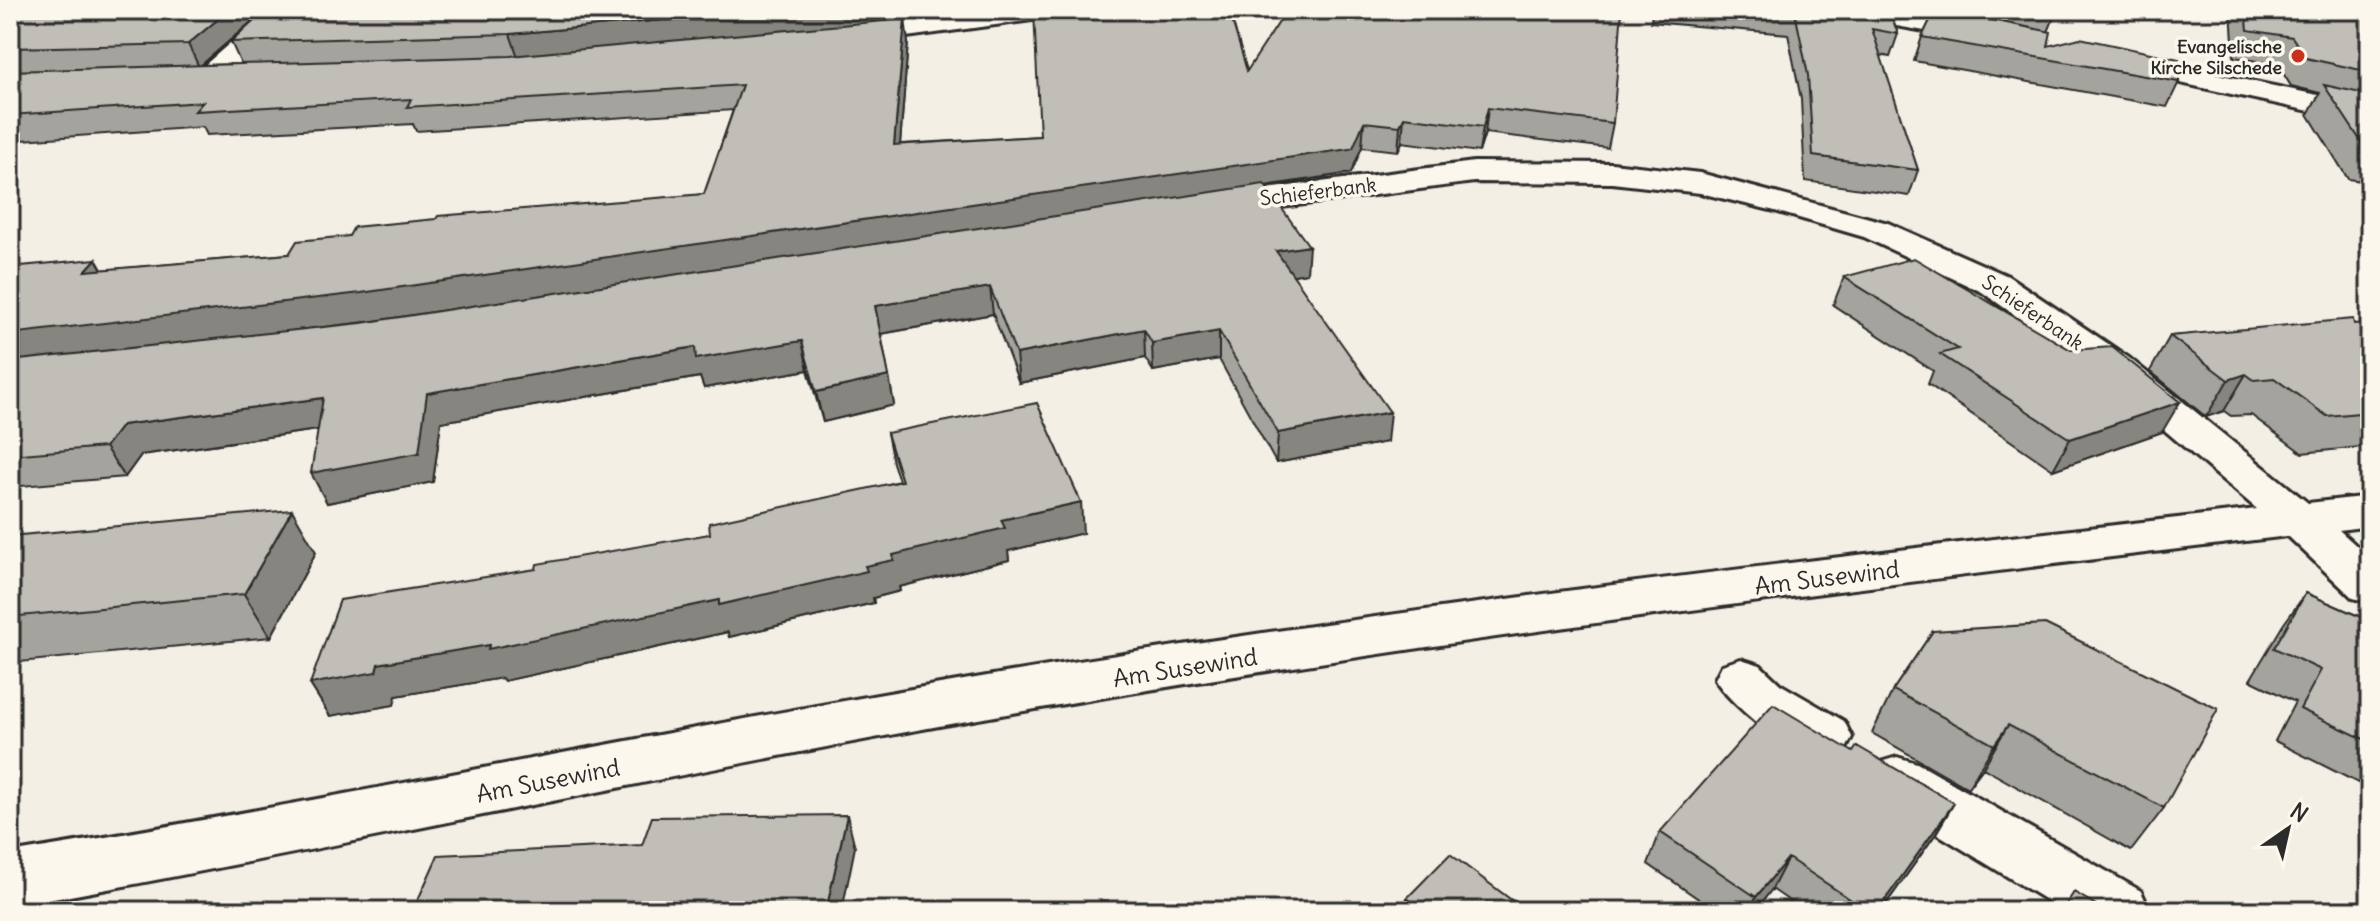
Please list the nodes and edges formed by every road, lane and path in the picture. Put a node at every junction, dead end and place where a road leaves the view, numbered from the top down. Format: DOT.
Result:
graph roads {
  1 [pos="283,10"];
  2 [pos="1047,10"];
  3 [pos="1851,10"];
  4 [pos="2010,39"];
  5 [pos="815,40"];
  6 [pos="2101,58"];
  7 [pos="209,76"];
  8 [pos="254,76"];
  9 [pos="178,77"];
  10 [pos="2370,115"];
  11 [pos="1174,212"];
  12 [pos="2370,511"];
  13 [pos="2298,519"];
  14 [pos="2370,586"];
  15 [pos="1741,679"];
  16 [pos="10,880"];
  17 [pos="2119,911"];
  1 -- 7 [label="street"];
  2 -- 5 [label="street"];
  3 -- 4 [label="street"];
  6 -- 10 [label="street"];
  7 -- 8 [label="street"];
  7 -- 9 [label="street"];
  11 -- 13 [label="street, Schieferbank"];
  12 -- 13 [label="street, Am Susewind"];
  13 -- 14 [label="street, Schieferbank"];
  13 -- 16 [label="street, Am Susewind"];
  15 -- 17 [label="street"];
}
